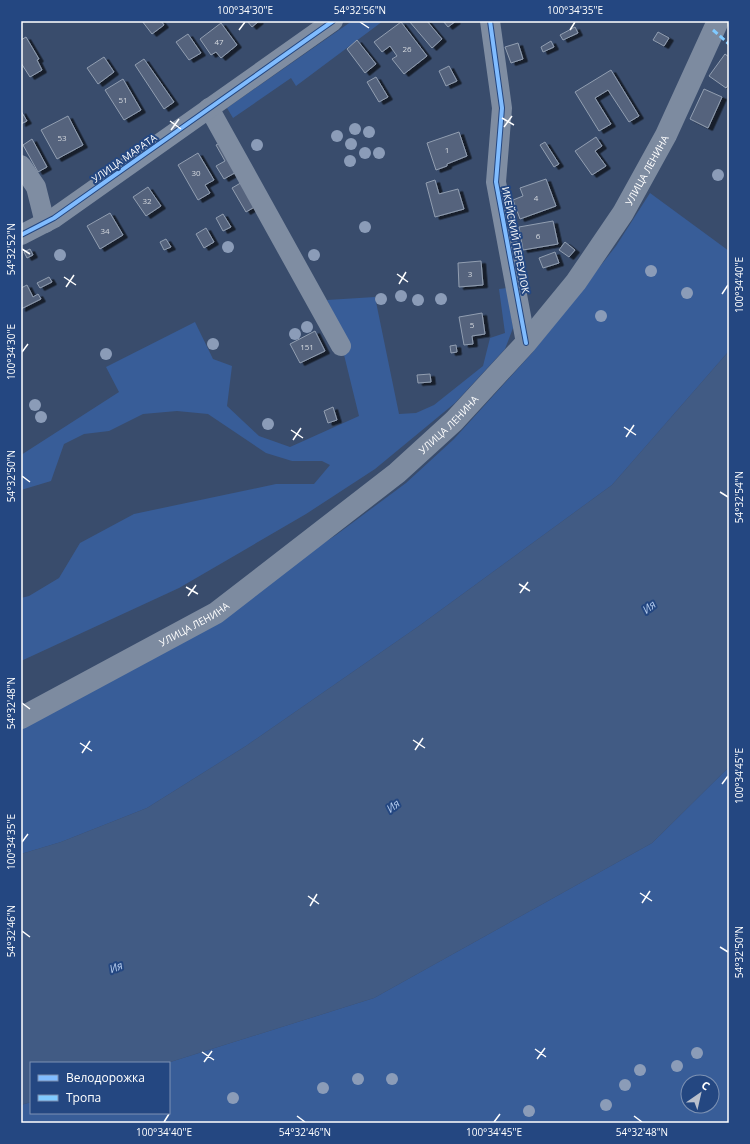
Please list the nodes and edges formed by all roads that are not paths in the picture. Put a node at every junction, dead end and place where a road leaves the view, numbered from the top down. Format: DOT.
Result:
graph roads {
  1 [pos="333,21"];
  2 [pos="490,21"];
  3 [pos="718,21"];
  4 [pos="209,108"];
  5 [pos="21,165"];
  6 [pos="45,223"];
  7 [pos="21,235"];
  8 [pos="526,343"];
  9 [pos="341,346"];
  10 [pos="21,718"];
  1 -- 4 [label="street, УЛИЦА МАРАТА"];
  2 -- 8 [label="street, ИКЕЙСКИЙ ПЕРЕУЛОК"];
  3 -- 8 [label="main road, УЛИЦА ЛЕНИНА"];
  4 -- 6 [label="street, УЛИЦА МАРАТА"];
  4 -- 9 [label="street"];
  5 -- 6 [label="street"];
  6 -- 7 [label="street, УЛИЦА МАРАТА"];
  8 -- 10 [label="main road, УЛИЦА ЛЕНИНА"];
}
